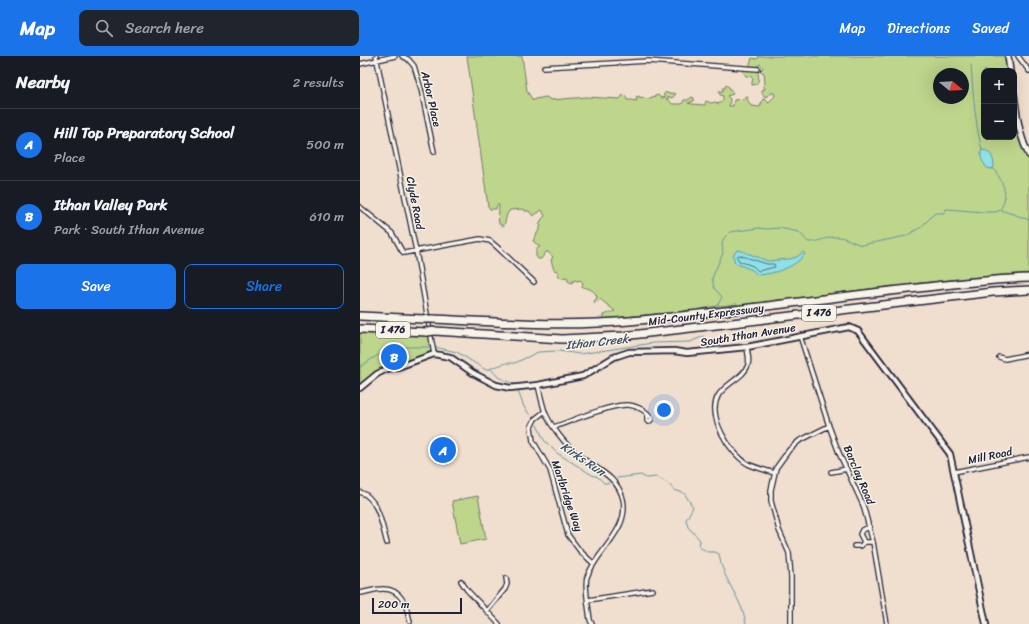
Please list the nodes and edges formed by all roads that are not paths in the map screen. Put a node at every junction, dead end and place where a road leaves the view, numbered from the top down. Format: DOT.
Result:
graph roads {
  1 [pos="395,56"];
  2 [pos="402,56"];
  3 [pos="648,56"];
  4 [pos="1008,56"];
  5 [pos="1018,56"];
  6 [pos="377,58"];
  7 [pos="648,61"];
  8 [pos="360,64"];
  9 [pos="544,67"];
  10 [pos="1010,68"];
  11 [pos="758,69"];
  12 [pos="1029,71"];
  13 [pos="1016,104"];
  14 [pos="434,152"];
  15 [pos="1029,154"];
  16 [pos="360,207"];
  17 [pos="416,251"];
  18 [pos="1029,278"];
  19 [pos="534,282"];
  20 [pos="1029,290"];
  21 [pos="360,316"];
  22 [pos="360,329"];
  23 [pos="800,336"];
  24 [pos="747,347"];
  25 [pos="434,354"];
  26 [pos="1029,354"];
  27 [pos="999,357"];
  28 [pos="538,385"];
  29 [pos="360,388"];
  30 [pos="545,411"];
  31 [pos="647,414"];
  32 [pos="829,426"];
  33 [pos="554,427"];
  34 [pos="1029,457"];
  35 [pos="847,469"];
  36 [pos="831,472"];
  37 [pos="954,472"];
  38 [pos="774,473"];
  39 [pos="360,492"];
  40 [pos="870,527"];
  41 [pos="864,542"];
  42 [pos="873,542"];
  43 [pos="387,543"];
  44 [pos="854,546"];
  45 [pos="594,564"];
  46 [pos="506,578"];
  47 [pos="461,581"];
  48 [pos="652,590"];
  49 [pos="360,593"];
  50 [pos="588,600"];
  51 [pos="487,611"];
  52 [pos="410,622"];
  53 [pos="499,624"];
  54 [pos="592,624"];
  55 [pos="791,624"];
  56 [pos="887,624"];
  57 [pos="986,624"];
  1 -- 6 [label="street"];
  2 -- 14 [label="street, Arbor Place"];
  3 -- 7 [label="street"];
  4 -- 10 [label="main road"];
  5 -- 12 [label="street"];
  6 -- 8 [label="street"];
  6 -- 17 [label="street, Clyde Road"];
  7 -- 9 [label="street"];
  7 -- 11 [label="street"];
  13 -- 15 [label="main road"];
  16 -- 17 [label="street"];
  17 -- 19 [label="street"];
  17 -- 25 [label="street, Clyde Road"];
  18 -- 21 [label="highway, Mid-County Expressway / I 476, bridge"];
  20 -- 22 [label="highway, Mid-County Expressway / I 476, bridge"];
  23 -- 24 [label="street, South Ithan Avenue"];
  23 -- 32 [label="street, Barclay Road"];
  23 -- 37 [label="street, South Ithan Avenue"];
  24 -- 28 [label="street, South Ithan Avenue"];
  24 -- 38 [label="street"];
  25 -- 28 [label="street, South Ithan Avenue"];
  25 -- 29 [label="street"];
  26 -- 27 [label="street"];
  28 -- 30 [label="street"];
  30 -- 33 [label="street"];
  30 -- 45 [label="street, Marlbridge Way"];
  31 -- 33 [label="street"];
  32 -- 35 [label="street, Barclay Road"];
  32 -- 38 [label="street"];
  33 -- 45 [label="street"];
  34 -- 37 [label="street, Mill Road"];
  35 -- 36 [label="street"];
  35 -- 40 [label="street, Barclay Road"];
  37 -- 57 [label="street, South Ithan Avenue"];
  38 -- 55 [label="street"];
  39 -- 43 [label="street"];
  40 -- 41 [label="street"];
  40 -- 42 [label="street, Barclay Road"];
  41 -- 42 [label="street"];
  41 -- 44 [label="street"];
  42 -- 56 [label="street, Barclay Road"];
  45 -- 50 [label="street"];
  46 -- 51 [label="street"];
  47 -- 51 [label="street"];
  48 -- 50 [label="street"];
  49 -- 52 [label="street"];
  50 -- 54 [label="street"];
  51 -- 53 [label="street"];
}
